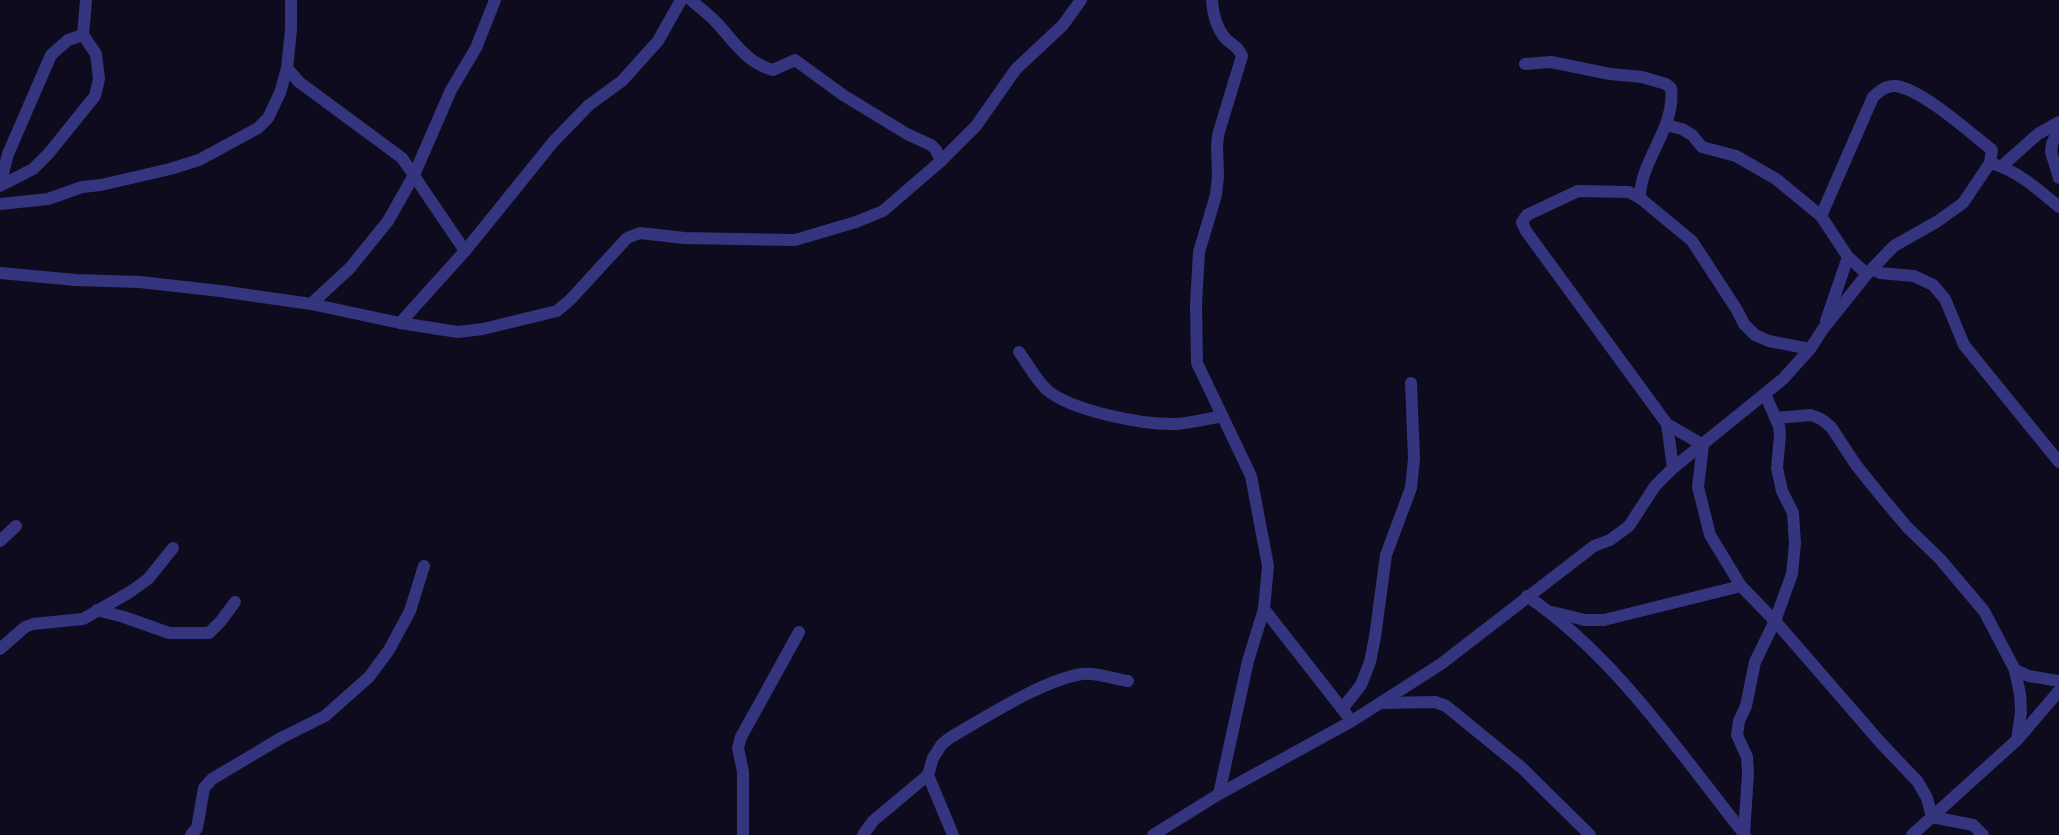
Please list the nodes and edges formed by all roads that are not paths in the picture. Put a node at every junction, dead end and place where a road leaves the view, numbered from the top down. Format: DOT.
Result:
graph roads {
  1 [pos="86,0"];
  2 [pos="291,0"];
  3 [pos="495,0"];
  4 [pos="680,0"];
  5 [pos="692,0"];
  6 [pos="1081,0"];
  7 [pos="1212,0"];
  8 [pos="83,35"];
  9 [pos="1525,64"];
  10 [pos="287,68"];
  11 [pos="299,82"];
  12 [pos="280,93"];
  13 [pos="2059,122"];
  14 [pos="1666,125"];
  15 [pos="2059,127"];
  16 [pos="941,161"];
  17 [pos="1996,165"];
  18 [pos="414,175"];
  19 [pos="2059,178"];
  20 [pos="0,185"];
  21 [pos="1634,195"];
  22 [pos="0,204"];
  23 [pos="2059,207"];
  24 [pos="1821,216"];
  25 [pos="465,251"];
  26 [pos="1848,257"];
  27 [pos="1870,272"];
  28 [pos="0,273"];
  29 [pos="311,304"];
  30 [pos="400,323"];
  31 [pos="1823,329"];
  32 [pos="1810,349"];
  33 [pos="1019,352"];
  34 [pos="1410,383"];
  35 [pos="1765,394"];
  36 [pos="1222,416"];
  37 [pos="1775,418"];
  38 [pos="1667,424"];
  39 [pos="1703,445"];
  40 [pos="2059,462"];
  41 [pos="1673,468"];
  42 [pos="16,526"];
  43 [pos="0,540"];
  44 [pos="173,548"];
  45 [pos="424,566"];
  46 [pos="1741,586"];
  47 [pos="1527,596"];
  48 [pos="235,602"];
  49 [pos="1264,609"];
  50 [pos="97,610"];
  51 [pos="1549,611"];
  52 [pos="1775,620"];
  53 [pos="799,632"];
  54 [pos="0,649"];
  55 [pos="2015,670"];
  56 [pos="1128,681"];
  57 [pos="2059,681"];
  58 [pos="2059,691"];
  59 [pos="1381,703"];
  60 [pos="1342,709"];
  61 [pos="1352,722"];
  62 [pos="2016,740"];
  63 [pos="928,775"];
  64 [pos="1219,794"];
  65 [pos="1932,817"];
  66 [pos="1745,834"];
  67 [pos="192,835"];
  68 [pos="743,835"];
  69 [pos="863,835"];
  70 [pos="952,835"];
  71 [pos="1153,835"];
  72 [pos="1590,835"];
  73 [pos="1912,835"];
  74 [pos="1983,835"];
  1 -- 8 [label="street"];
  2 -- 10 [label="street"];
  3 -- 18 [label="street"];
  4 -- 25 [label="street"];
  5 -- 16 [label="street"];
  6 -- 16 [label="street"];
  7 -- 36 [label="street"];
  8 -- 20 [label="street"];
  8 -- 20 [label="street"];
  9 -- 14 [label="street"];
  10 -- 11 [label="street"];
  10 -- 12 [label="street"];
  11 -- 12 [label="street"];
  11 -- 18 [label="street"];
  12 -- 22 [label="street"];
  13 -- 17 [label="street"];
  14 -- 21 [label="street"];
  14 -- 24 [label="street"];
  15 -- 19 [label="street"];
  16 -- 30 [label="street"];
  17 -- 23 [label="street"];
  17 -- 24 [label="street"];
  17 -- 27 [label="street"];
  18 -- 25 [label="street"];
  18 -- 29 [label="street"];
  21 -- 32 [label="street"];
  21 -- 38 [label="street"];
  24 -- 26 [label="street"];
  25 -- 30 [label="street"];
  26 -- 27 [label="street"];
  26 -- 31 [label="street"];
  27 -- 31 [label="street"];
  27 -- 40 [label="street"];
  28 -- 29 [label="street"];
  29 -- 30 [label="street"];
  31 -- 32 [label="street"];
  32 -- 35 [label="street"];
  33 -- 36 [label="street"];
  34 -- 60 [label="street"];
  35 -- 37 [label="street"];
  35 -- 39 [label="street"];
  36 -- 49 [label="street"];
  37 -- 52 [label="street"];
  37 -- 55 [label="street"];
  38 -- 39 [label="street"];
  38 -- 41 [label="street"];
  39 -- 41 [label="street"];
  39 -- 46 [label="street"];
  41 -- 47 [label="street"];
  42 -- 43 [label="street"];
  44 -- 50 [label="street"];
  45 -- 67 [label="street"];
  46 -- 51 [label="street"];
  46 -- 52 [label="street"];
  47 -- 51 [label="street"];
  47 -- 59 [label="street"];
  48 -- 50 [label="street"];
  49 -- 60 [label="street"];
  49 -- 64 [label="street"];
  50 -- 54 [label="street"];
  51 -- 66 [label="street"];
  52 -- 65 [label="street"];
  52 -- 66 [label="street"];
  53 -- 68 [label="street"];
  55 -- 57 [label="street"];
  55 -- 62 [label="street"];
  56 -- 63 [label="street"];
  58 -- 62 [label="street"];
  59 -- 61 [label="street"];
  59 -- 72 [label="street"];
  60 -- 61 [label="street"];
  61 -- 64 [label="street"];
  62 -- 65 [label="street"];
  63 -- 69 [label="street"];
  63 -- 70 [label="street"];
  64 -- 71 [label="street"];
  65 -- 73 [label="street"];
  65 -- 74 [label="street"];
}
